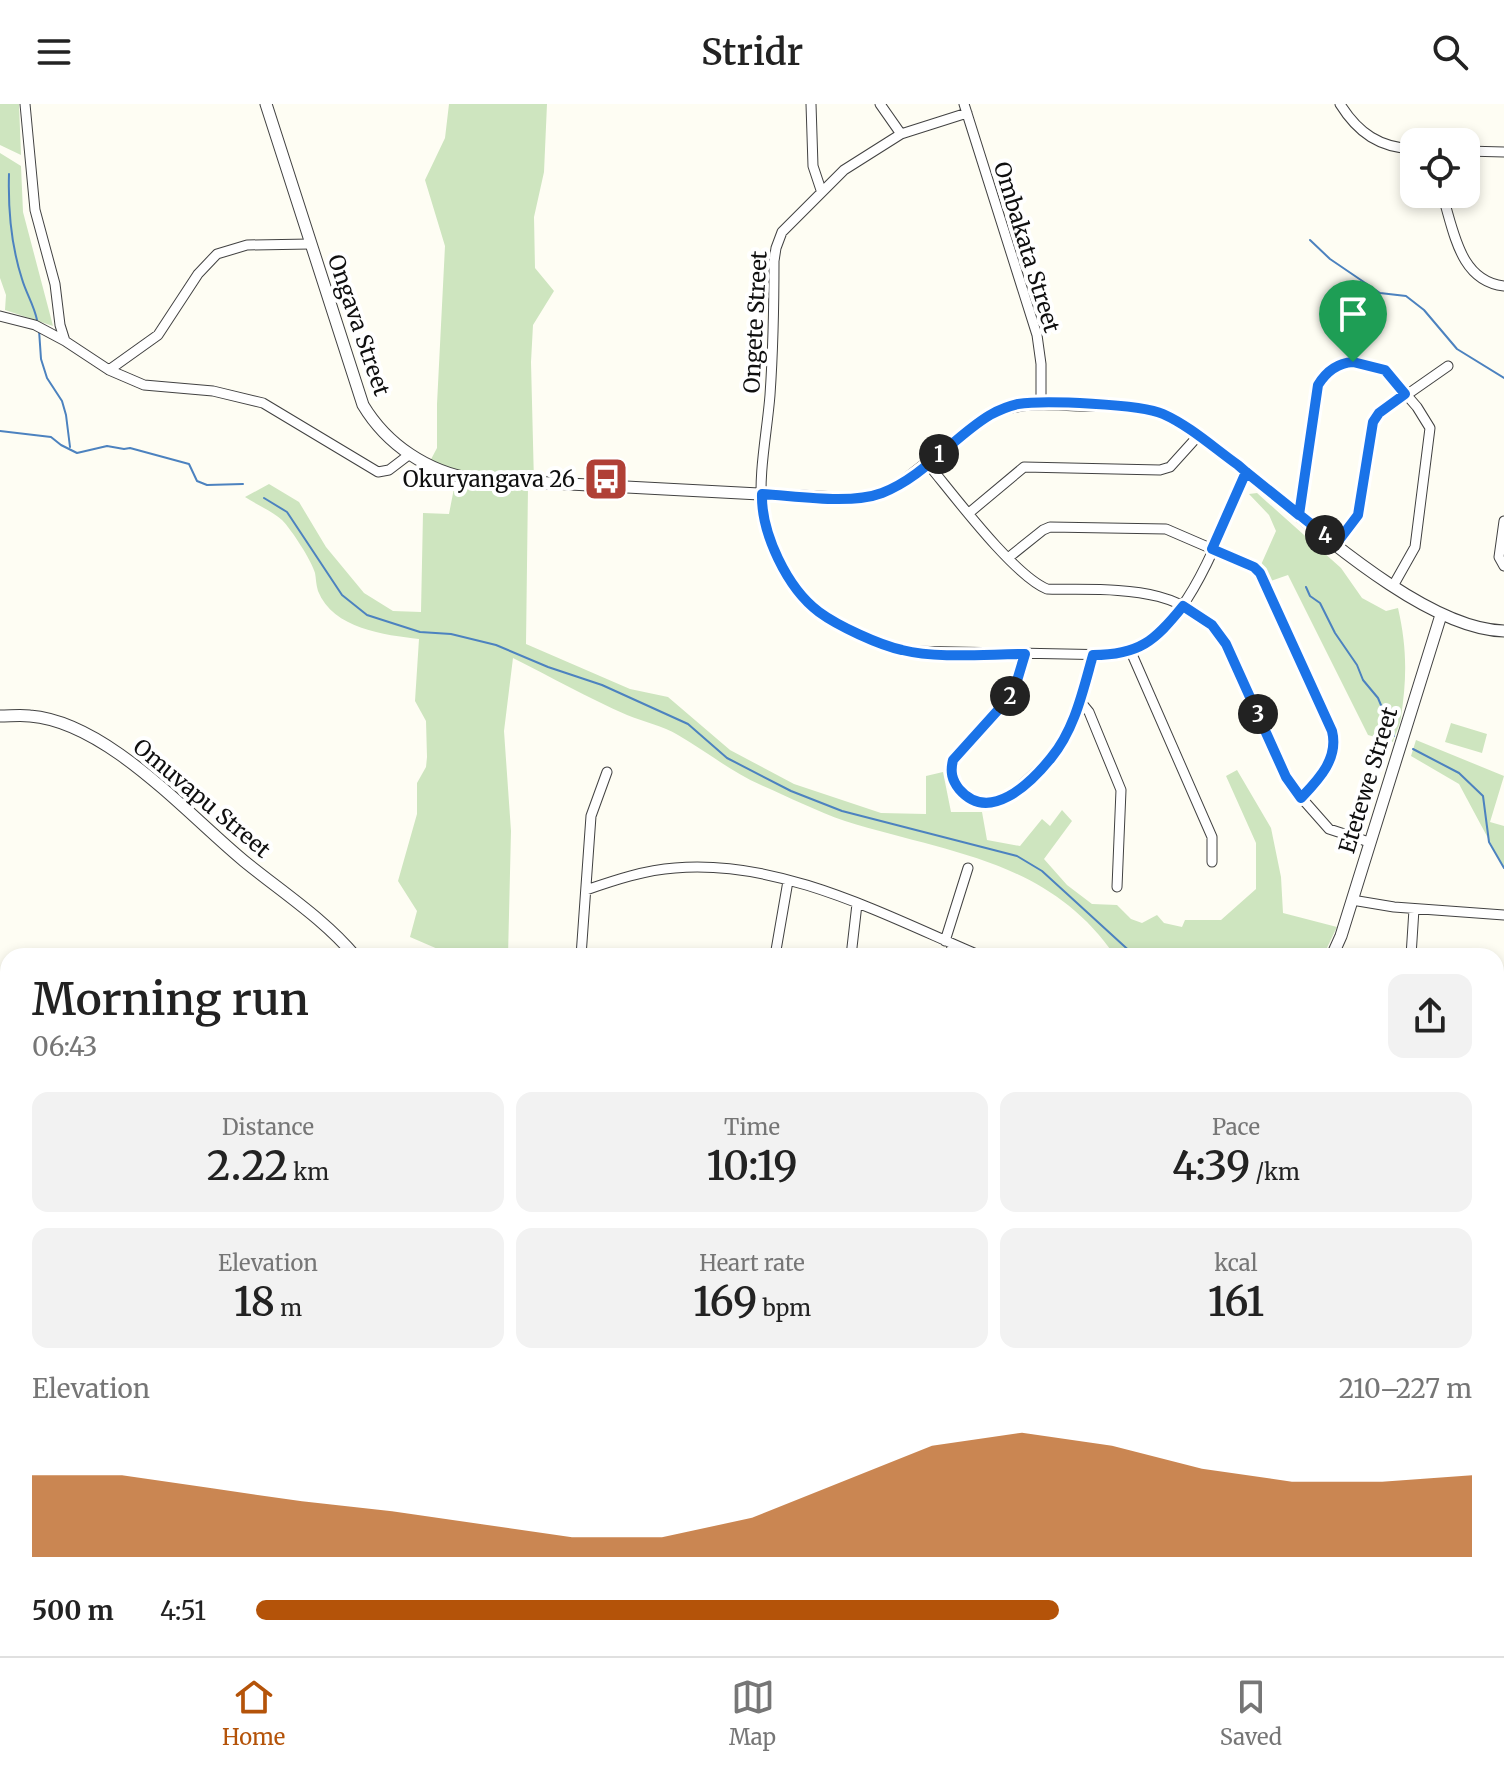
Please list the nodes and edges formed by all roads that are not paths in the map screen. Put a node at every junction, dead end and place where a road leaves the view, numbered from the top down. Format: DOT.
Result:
graph roads {
  1 [pos="25,104"];
  2 [pos="266,104"];
  3 [pos="811,104"];
  4 [pos="880,104"];
  5 [pos="1340,104"];
  6 [pos="965,108"];
  7 [pos="901,134"];
  8 [pos="1400,149"];
  9 [pos="1480,151"];
  10 [pos="1504,152"];
  11 [pos="821,190"];
  12 [pos="1447,208"];
  13 [pos="310,244"];
  14 [pos="1504,286"];
  15 [pos="0,316"];
  16 [pos="65,341"];
  17 [pos="1448,366"];
  18 [pos="109,370"];
  19 [pos="1405,394"];
  20 [pos="1041,403"];
  21 [pos="1198,436"];
  22 [pos="410,454"];
  23 [pos="927,463"];
  24 [pos="1246,472"];
  25 [pos="762,494"];
  26 [pos="969,513"];
  27 [pos="1299,515"];
  28 [pos="1504,521"];
  29 [pos="1336,544"];
  30 [pos="1212,549"];
  31 [pos="1008,558"];
  32 [pos="1504,566"];
  33 [pos="1393,586"];
  34 [pos="1183,606"];
  35 [pos="1441,615"];
  36 [pos="1504,631"];
  37 [pos="1131,652"];
  38 [pos="1025,654"];
  39 [pos="1093,655"];
  40 [pos="1080,701"];
  41 [pos="0,716"];
  42 [pos="607,772"];
  43 [pos="1301,798"];
  44 [pos="1369,842"];
  45 [pos="1212,862"];
  46 [pos="968,868"];
  47 [pos="788,881"];
  48 [pos="1117,887"];
  49 [pos="586,890"];
  50 [pos="1352,900"];
  51 [pos="857,904"];
  52 [pos="1414,909"];
  53 [pos="1504,915"];
  54 [pos="948,942"];
  55 [pos="348,948"];
  56 [pos="582,948"];
  57 [pos="776,948"];
  58 [pos="852,948"];
  59 [pos="949,948"];
  60 [pos="962,948"];
  61 [pos="1335,948"];
  62 [pos="1412,948"];
  1 -- 16 [label="street"];
  2 -- 13 [label="street, Ongava Street"];
  3 -- 11 [label="street"];
  4 -- 7 [label="street"];
  5 -- 8 [label="street"];
  6 -- 7 [label="street, Ongete Street"];
  6 -- 20 [label="street, Ombakata Street"];
  7 -- 11 [label="street, Ongete Street"];
  9 -- 10 [label="street"];
  11 -- 25 [label="street, Ongete Street"];
  12 -- 14 [label="street"];
  13 -- 18 [label="street"];
  13 -- 22 [label="street, Ongava Street"];
  15 -- 16 [label="street"];
  16 -- 18 [label="street"];
  17 -- 19 [label="street"];
  18 -- 22 [label="street"];
  19 -- 27 [label="street"];
  19 -- 29 [label="street"];
  19 -- 33 [label="street"];
  20 -- 21 [label="street, Ongava Street"];
  20 -- 23 [label="street, Ongava Street"];
  21 -- 24 [label="street, Ongava Street"];
  21 -- 26 [label="street"];
  22 -- 25 [label="street, Ongava Street"];
  23 -- 25 [label="street, Ongava Street"];
  23 -- 26 [label="street"];
  24 -- 27 [label="street, Ongava Street"];
  24 -- 30 [label="street"];
  25 -- 38 [label="street, Ongete Street"];
  26 -- 31 [label="street"];
  27 -- 29 [label="street, Ongava Street"];
  28 -- 32 [label="street"];
  29 -- 33 [label="street, Ongava Street"];
  30 -- 31 [label="street"];
  30 -- 34 [label="street"];
  30 -- 43 [label="street"];
  31 -- 34 [label="street"];
  33 -- 35 [label="street, Ongava Street"];
  34 -- 37 [label="street"];
  34 -- 43 [label="street"];
  35 -- 36 [label="street, Ongava Street"];
  35 -- 44 [label="street, Etetewe Street"];
  37 -- 39 [label="street, Ongete Street"];
  37 -- 45 [label="street"];
  38 -- 39 [label="street, Ongete Street"];
  38 -- 40 [label="street"];
  39 -- 40 [label="street"];
  40 -- 48 [label="street"];
  41 -- 55 [label="street, Omuvapu Street"];
  42 -- 49 [label="street"];
  43 -- 44 [label="street"];
  44 -- 50 [label="street, Etetewe Street"];
  46 -- 54 [label="street"];
  47 -- 49 [label="street"];
  47 -- 51 [label="street"];
  47 -- 57 [label="street"];
  49 -- 56 [label="street"];
  50 -- 52 [label="street"];
  50 -- 61 [label="street, Etetewe Street"];
  51 -- 54 [label="street"];
  51 -- 58 [label="street"];
  52 -- 53 [label="street"];
  52 -- 62 [label="street"];
  54 -- 59 [label="street"];
  54 -- 60 [label="street"];
}
